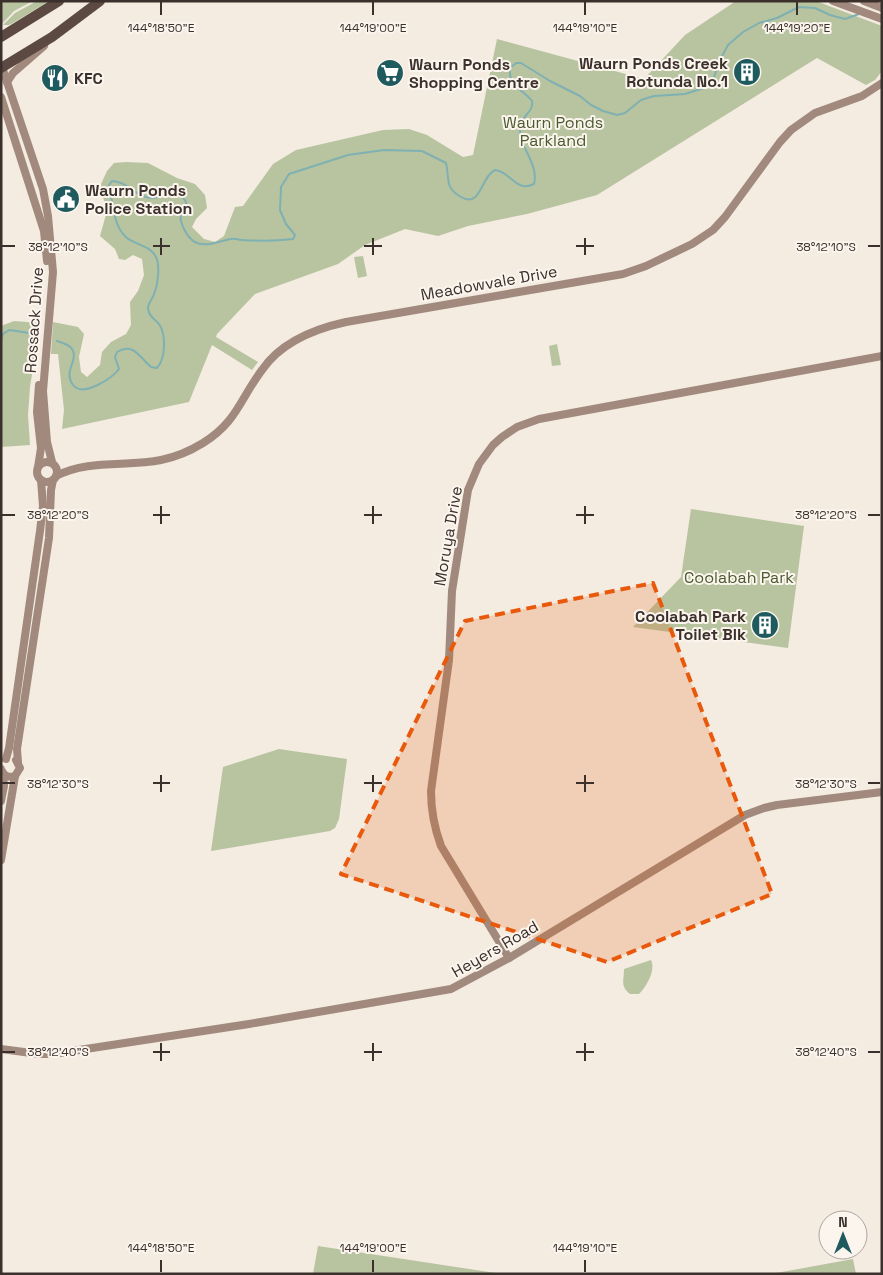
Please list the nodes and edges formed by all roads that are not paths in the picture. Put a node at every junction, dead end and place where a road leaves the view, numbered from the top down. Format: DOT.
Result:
graph roads {
  1 [pos="59,1"];
  2 [pos="100,1"];
  3 [pos="833,1"];
  4 [pos="864,1"];
  5 [pos="880,7"];
  6 [pos="879,19"];
  7 [pos="1,28"];
  8 [pos="13,29"];
  9 [pos="1,37"];
  10 [pos="52,37"];
  11 [pos="1,67"];
  12 [pos="7,82"];
  13 [pos="882,82"];
  14 [pos="1,97"];
  15 [pos="3,105"];
  16 [pos="35,169"];
  17 [pos="26,172"];
  18 [pos="50,272"];
  19 [pos="882,356"];
  20 [pos="53,463"];
  21 [pos="38,467"];
  22 [pos="84,467"];
  23 [pos="55,478"];
  24 [pos="41,480"];
  25 [pos="18,762"];
  26 [pos="2,766"];
  27 [pos="15,776"];
  28 [pos="882,792"];
  29 [pos="1,801"];
  30 [pos="1,860"];
  31 [pos="509,958"];
  32 [pos="1,1049"];
  1 -- 8 [label="highway"];
  2 -- 10 [label="highway"];
  3 -- 6 [label="street"];
  4 -- 5 [label="street"];
  7 -- 8 [label="highway"];
  8 -- 9 [label="highway"];
  10 -- 11 [label="highway"];
  10 -- 12 [label="street"];
  11 -- 12 [label="street, Rossack Drive"];
  12 -- 16 [label="street, Rossack Drive"];
  13 -- 22 [label="street, Meadowvale Drive"];
  14 -- 15 [label="street, Rossack Drive"];
  15 -- 17 [label="street, Rossack Drive"];
  16 -- 17 [label="street"];
  16 -- 18 [label="street, Rossack Drive"];
  17 -- 18 [label="street, Rossack Drive"];
  18 -- 20 [label="street, Rossack Drive"];
  18 -- 21 [label="street, Rossack Drive"];
  19 -- 31 [label="street, Moruya Drive"];
  20 -- 21 [label="street"];
  20 -- 22 [label="street, Meadowvale Drive"];
  20 -- 23 [label="street, Rossack Drive"];
  21 -- 24 [label="street, Rossack Drive"];
  22 -- 23 [label="street, Meadowvale Drive"];
  23 -- 24 [label="street"];
  23 -- 25 [label="street, Rossack Drive"];
  24 -- 26 [label="street, Rossack Drive"];
  25 -- 26 [label="street"];
  25 -- 27 [label="street"];
  26 -- 27 [label="street"];
  26 -- 29 [label="street, Rossack Drive"];
  27 -- 30 [label="street"];
  28 -- 31 [label="street, Heyers Road"];
  31 -- 32 [label="street, Heyers Road"];
}
